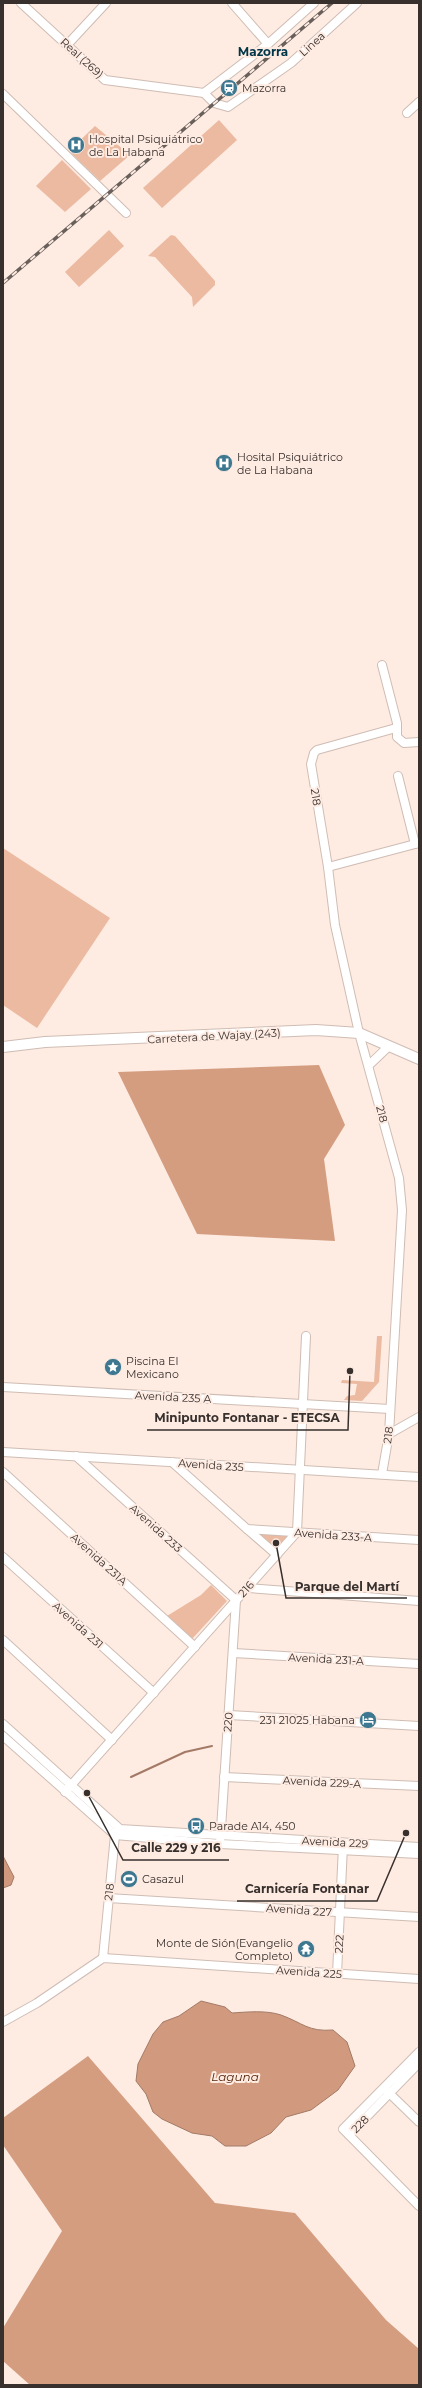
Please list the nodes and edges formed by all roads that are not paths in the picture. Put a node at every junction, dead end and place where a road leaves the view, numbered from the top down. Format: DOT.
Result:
graph roads {
  1 [pos="21,3"];
  2 [pos="106,3"];
  3 [pos="232,3"];
  4 [pos="314,3"];
  5 [pos="357,3"];
  6 [pos="268,44"];
  7 [pos="67,45"];
  8 [pos="204,93"];
  9 [pos="3,94"];
  10 [pos="419,102"];
  11 [pos="407,113"];
  12 [pos="126,213"];
  13 [pos="382,665"];
  14 [pos="396,728"];
  15 [pos="419,742"];
  16 [pos="398,776"];
  17 [pos="417,843"];
  18 [pos="328,867"];
  19 [pos="359,1033"];
  20 [pos="389,1046"];
  21 [pos="3,1047"];
  22 [pos="419,1059"];
  23 [pos="369,1065"];
  24 [pos="306,1336"];
  25 [pos="3,1387"];
  26 [pos="303,1404"];
  27 [pos="390,1409"];
  28 [pos="419,1417"];
  29 [pos="389,1434"];
  30 [pos="3,1452"];
  31 [pos="76,1456"];
  32 [pos="172,1462"];
  33 [pos="300,1470"];
  34 [pos="3,1472"];
  35 [pos="382,1474"];
  36 [pos="419,1477"];
  37 [pos="247,1529"];
  38 [pos="297,1532"];
  39 [pos="419,1540"];
  40 [pos="277,1555"];
  41 [pos="3,1557"];
  42 [pos="248,1588"];
  43 [pos="236,1600"];
  44 [pos="419,1601"];
  45 [pos="3,1640"];
  46 [pos="195,1647"];
  47 [pos="233,1653"];
  48 [pos="419,1664"];
  49 [pos="154,1692"];
  50 [pos="228,1715"];
  51 [pos="3,1724"];
  52 [pos="419,1726"];
  53 [pos="3,1736"];
  54 [pos="112,1740"];
  55 [pos="224,1777"];
  56 [pos="419,1786"];
  57 [pos="68,1789"];
  58 [pos="118,1832"];
  59 [pos="220,1840"];
  60 [pos="343,1846"];
  61 [pos="419,1846"];
  62 [pos="419,1854"];
  63 [pos="108,1898"];
  64 [pos="340,1912"];
  65 [pos="419,1917"];
  66 [pos="103,1958"];
  67 [pos="337,1974"];
  68 [pos="419,1978"];
  69 [pos="3,2022"];
  70 [pos="419,2052"];
  71 [pos="419,2063"];
  72 [pos="387,2091"];
  73 [pos="419,2122"];
  74 [pos="419,2206"];
  1 -- 7 [label="street, Real (269)"];
  2 -- 7 [label="street"];
  3 -- 6 [label="street"];
  4 -- 6 [label="street"];
  5 -- 8 [label="street, Linea"];
  6 -- 8 [label="street"];
  7 -- 8 [label="street, Real (269)"];
  9 -- 12 [label="street"];
  10 -- 11 [label="street"];
  13 -- 14 [label="street"];
  14 -- 15 [label="street"];
  14 -- 18 [label="street, 218"];
  16 -- 17 [label="street"];
  17 -- 18 [label="street"];
  18 -- 19 [label="street, 218"];
  19 -- 20 [label="main road, Carretera de Wajay (243)"];
  19 -- 21 [label="main road, Carretera de Wajay (243)"];
  19 -- 23 [label="street, 218"];
  20 -- 22 [label="main road, Carretera de Wajay (243)"];
  20 -- 23 [label="street"];
  23 -- 27 [label="street, 218"];
  24 -- 26 [label="street"];
  25 -- 26 [label="street, Avenida 235 A"];
  26 -- 27 [label="street, Avenida 235 A"];
  26 -- 33 [label="street"];
  27 -- 29 [label="street, 218"];
  28 -- 29 [label="street"];
  29 -- 35 [label="street, 218"];
  30 -- 31 [label="street, Avenida 235"];
  31 -- 32 [label="street, Avenida 235"];
  31 -- 43 [label="street, Avenida 233"];
  32 -- 33 [label="street, Avenida 235"];
  32 -- 37 [label="street"];
  33 -- 35 [label="street, Avenida 235"];
  33 -- 38 [label="street"];
  34 -- 46 [label="street, Avenida 231A"];
  35 -- 36 [label="street, Avenida 235"];
  37 -- 38 [label="street, Avenida 233-A"];
  37 -- 40 [label="street"];
  38 -- 39 [label="street, Avenida 233-A"];
  38 -- 40 [label="street, 216"];
  40 -- 42 [label="street, 216"];
  41 -- 49 [label="street, Avenida 231"];
  42 -- 43 [label="street, 216"];
  42 -- 44 [label="street"];
  43 -- 46 [label="street, 216"];
  43 -- 47 [label="street, 220"];
  45 -- 54 [label="street"];
  46 -- 49 [label="street, 216"];
  47 -- 48 [label="street, Avenida 231-A"];
  47 -- 50 [label="street, 220"];
  49 -- 54 [label="street, 216"];
  50 -- 52 [label="street"];
  50 -- 55 [label="street, 220"];
  51 -- 57 [label="street"];
  53 -- 57 [label="street"];
  54 -- 57 [label="street, 216"];
  55 -- 56 [label="street, Avenida 229-A"];
  55 -- 59 [label="street, 220"];
  57 -- 58 [label="street"];
  58 -- 59 [label="street, Avenida 229"];
  58 -- 63 [label="street, 218"];
  59 -- 60 [label="street, Avenida 229"];
  60 -- 61 [label="street, Avenida 229"];
  60 -- 62 [label="street, Avenida 229"];
  60 -- 64 [label="street, 222"];
  63 -- 64 [label="street, Avenida 227"];
  63 -- 66 [label="street, 218"];
  64 -- 65 [label="street, Avenida 227"];
  64 -- 67 [label="street, 222"];
  66 -- 67 [label="street, Avenida 225"];
  66 -- 69 [label="street"];
  67 -- 68 [label="street, Avenida 225"];
  70 -- 72 [label="street, 228"];
  71 -- 72 [label="street, 228"];
  72 -- 73 [label="street"];
  72 -- 74 [label="street, 228"];
}
